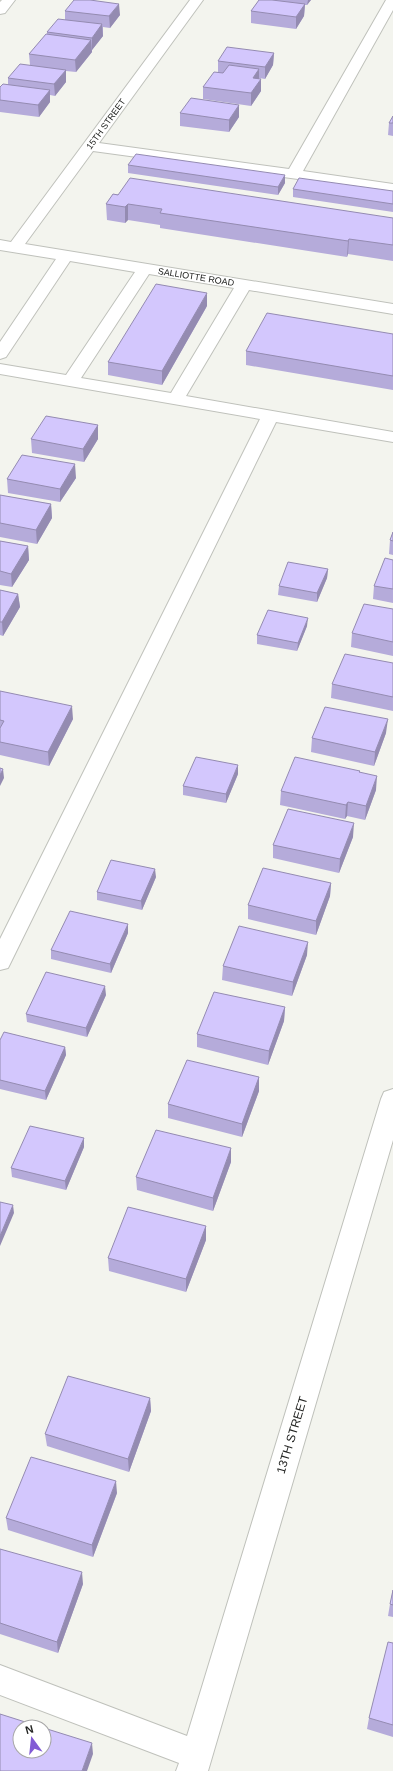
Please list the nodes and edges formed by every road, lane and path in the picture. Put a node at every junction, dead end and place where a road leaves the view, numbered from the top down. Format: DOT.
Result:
graph roads {
  1 [pos="9,0"];
  2 [pos="197,0"];
  3 [pos="392,0"];
  4 [pos="0,10"];
  5 [pos="90,146"];
  6 [pos="294,174"];
  7 [pos="393,188"];
  8 [pos="8,246"];
  9 [pos="66,256"];
  10 [pos="144,269"];
  11 [pos="244,285"];
  12 [pos="393,309"];
  13 [pos="0,354"];
  14 [pos="0,369"];
  15 [pos="70,381"];
  16 [pos="176,400"];
  17 [pos="270,416"];
  18 [pos="393,437"];
  19 [pos="0,962"];
  20 [pos="393,1099"];
  21 [pos="0,1680"];
  22 [pos="194,1763"];
  1 -- 4 [label="street"];
  2 -- 5 [label="street, 15TH STREET"];
  3 -- 6 [label="street"];
  5 -- 6 [label="street"];
  5 -- 8 [label="street, 15TH STREET"];
  6 -- 7 [label="street"];
  8 -- 9 [label="street, SALLIOTTE ROAD"];
  9 -- 10 [label="street, SALLIOTTE ROAD"];
  9 -- 13 [label="street"];
  10 -- 11 [label="street, SALLIOTTE ROAD"];
  10 -- 15 [label="street"];
  11 -- 12 [label="street, SALLIOTTE ROAD"];
  11 -- 16 [label="street"];
  14 -- 15 [label="street"];
  15 -- 16 [label="street"];
  16 -- 17 [label="street"];
  17 -- 18 [label="street"];
  17 -- 19 [label="street"];
  20 -- 22 [label="street, 13TH STREET"];
  21 -- 22 [label="street"];
}
